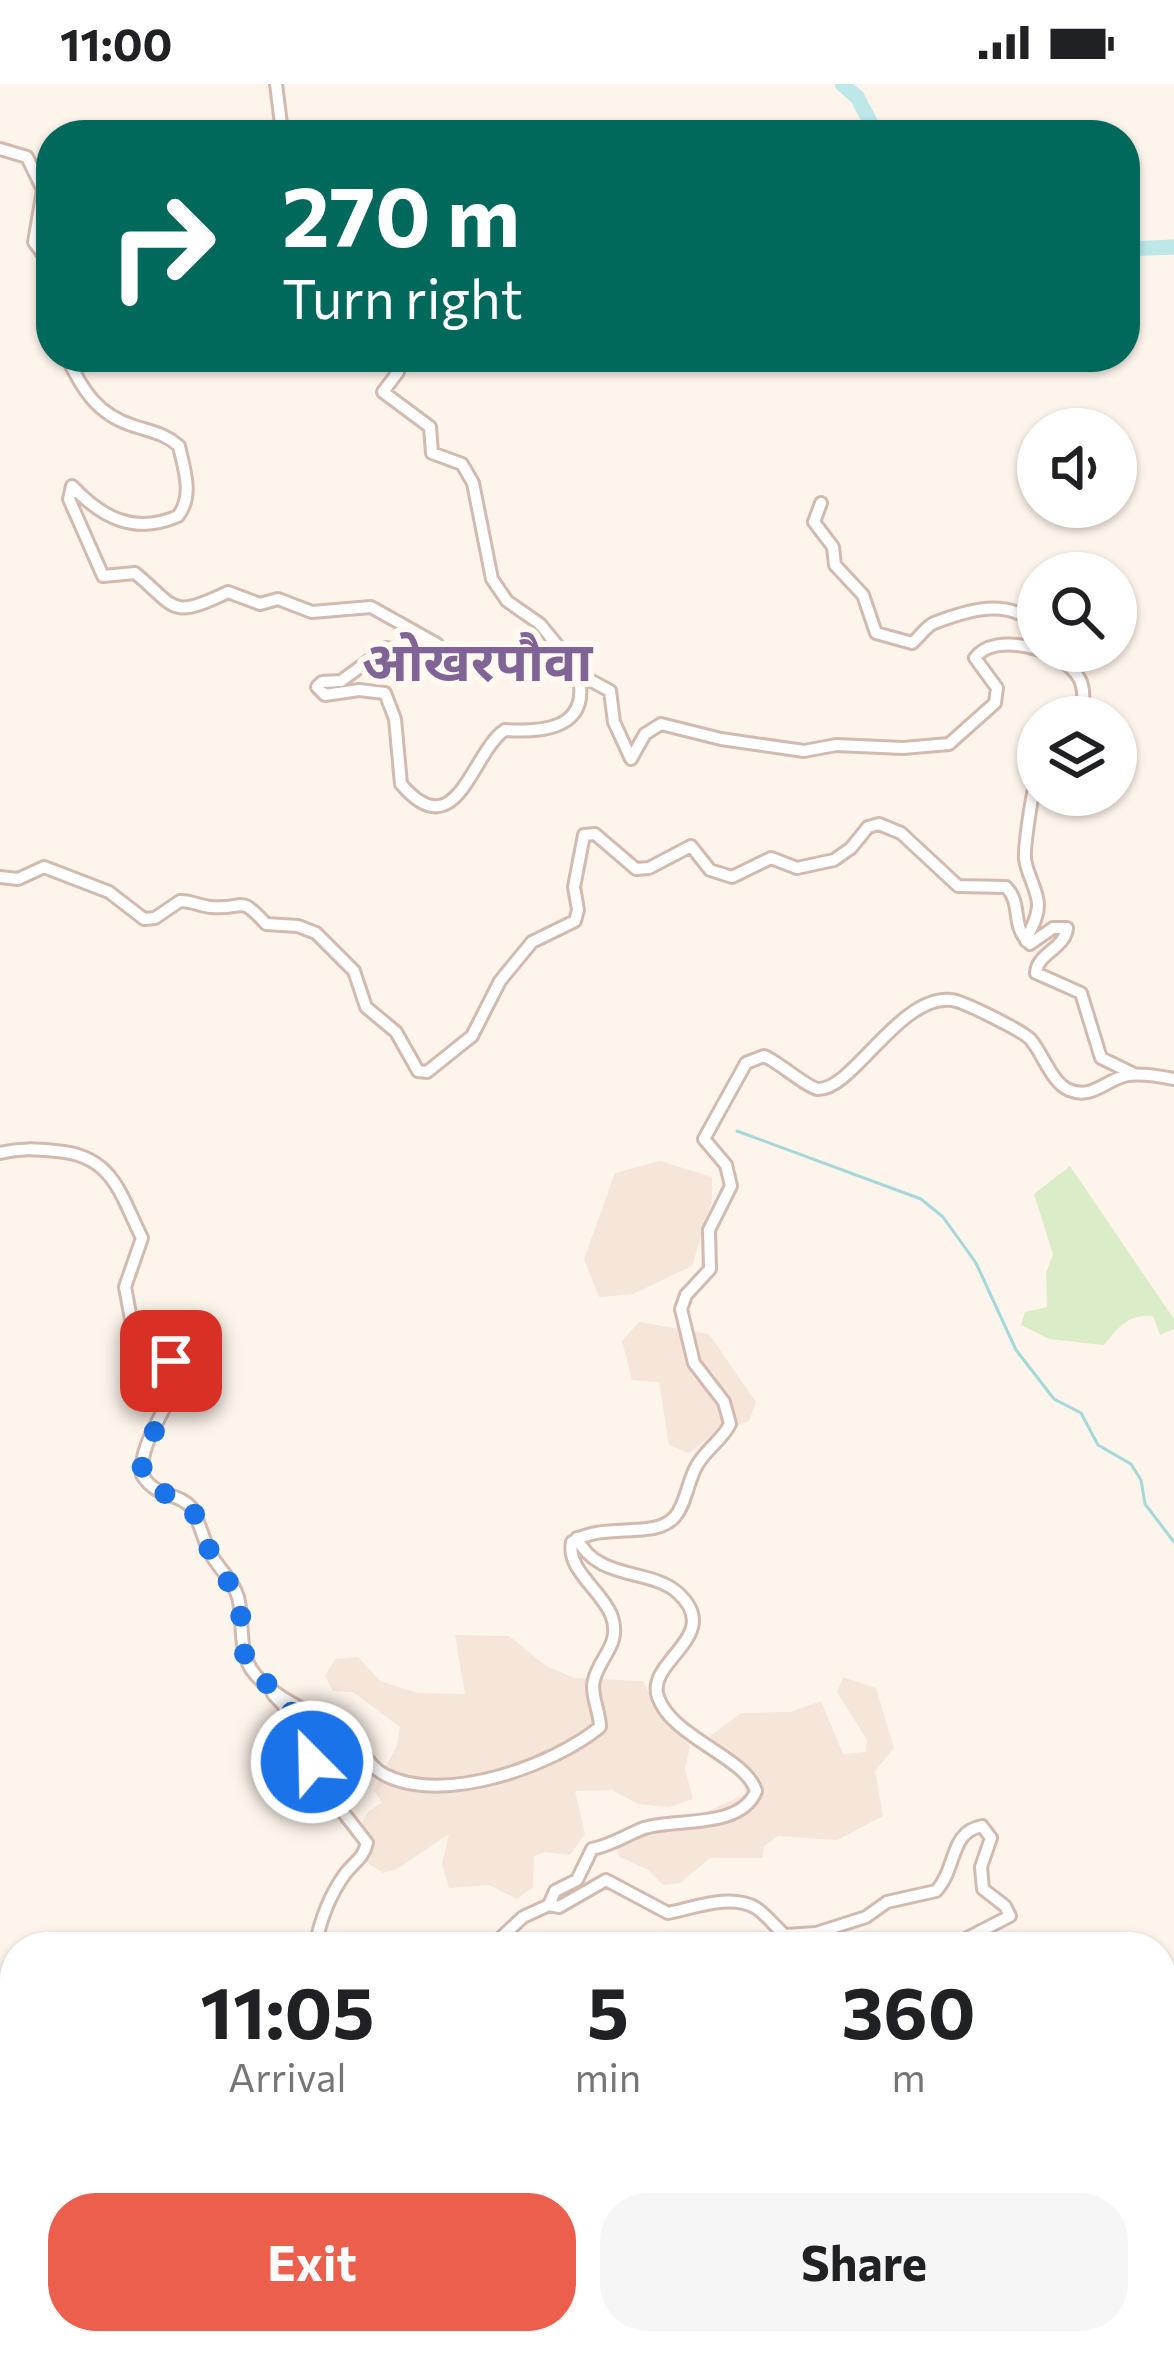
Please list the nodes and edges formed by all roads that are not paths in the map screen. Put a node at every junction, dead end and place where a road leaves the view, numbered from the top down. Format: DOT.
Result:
graph roads {
  1 [pos="276,84"];
  2 [pos="280,120"];
  3 [pos="0,149"];
  4 [pos="36,176"];
  5 [pos="75,372"];
  6 [pos="398,372"];
  7 [pos="820,503"];
  8 [pos="1017,611"];
  9 [pos="1017,647"];
  10 [pos="585,680"];
  11 [pos="1030,816"];
  12 [pos="0,877"];
  13 [pos="1026,941"];
  14 [pos="1135,1075"];
  15 [pos="1174,1079"];
  16 [pos="0,1153"];
  17 [pos="578,1538"];
  18 [pos="270,1688"];
  19 [pos="549,1905"];
  20 [pos="319,1932"];
  21 [pos="507,1932"];
  22 [pos="782,1932"];
  23 [pos="819,1932"];
  24 [pos="979,1932"];
  1 -- 2 [label="street"];
  3 -- 4 [label="street"];
  5 -- 10 [label="street"];
  6 -- 10 [label="street"];
  7 -- 8 [label="street"];
  9 -- 10 [label="street"];
  11 -- 13 [label="street"];
  12 -- 13 [label="street"];
  13 -- 14 [label="street"];
  14 -- 15 [label="street"];
  14 -- 17 [label="street"];
  16 -- 18 [label="street"];
  17 -- 18 [label="street"];
  17 -- 19 [label="street"];
  18 -- 20 [label="street"];
  19 -- 21 [label="street"];
  19 -- 22 [label="street"];
  23 -- 24 [label="street"];
}
